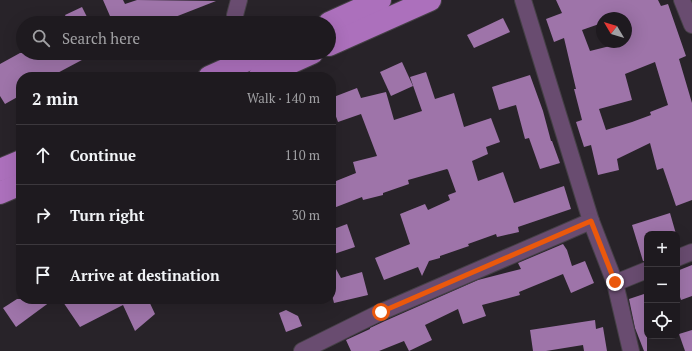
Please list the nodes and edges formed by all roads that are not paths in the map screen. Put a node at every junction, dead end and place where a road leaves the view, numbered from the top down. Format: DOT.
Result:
graph roads {
  1 [pos="239,0"];
  2 [pos="380,0"];
  3 [pos="430,0"];
  4 [pos="523,0"];
  5 [pos="682,0"];
  6 [pos="235,16"];
  7 [pos="336,20"];
  8 [pos="692,25"];
  9 [pos="336,42"];
  10 [pos="242,60"];
  11 [pos="297,60"];
  12 [pos="219,72"];
  13 [pos="270,72"];
  14 [pos="16,162"];
  15 [pos="0,170"];
  16 [pos="16,186"];
  17 [pos="0,194"];
  18 [pos="591,221"];
  19 [pos="692,252"];
  20 [pos="680,257"];
  21 [pos="644,271"];
  22 [pos="615,282"];
  23 [pos="302,351"];
  24 [pos="631,351"];
  1 -- 6 [label="street"];
  2 -- 7 [label="main road"];
  3 -- 9 [label="main road"];
  4 -- 18 [label="street"];
  5 -- 8 [label="street"];
  10 -- 12 [label="main road"];
  11 -- 13 [label="main road"];
  14 -- 15 [label="main road"];
  16 -- 17 [label="main road"];
  18 -- 22 [label="street"];
  18 -- 23 [label="street"];
  19 -- 20 [label="street"];
  21 -- 22 [label="street"];
  22 -- 24 [label="street"];
}
